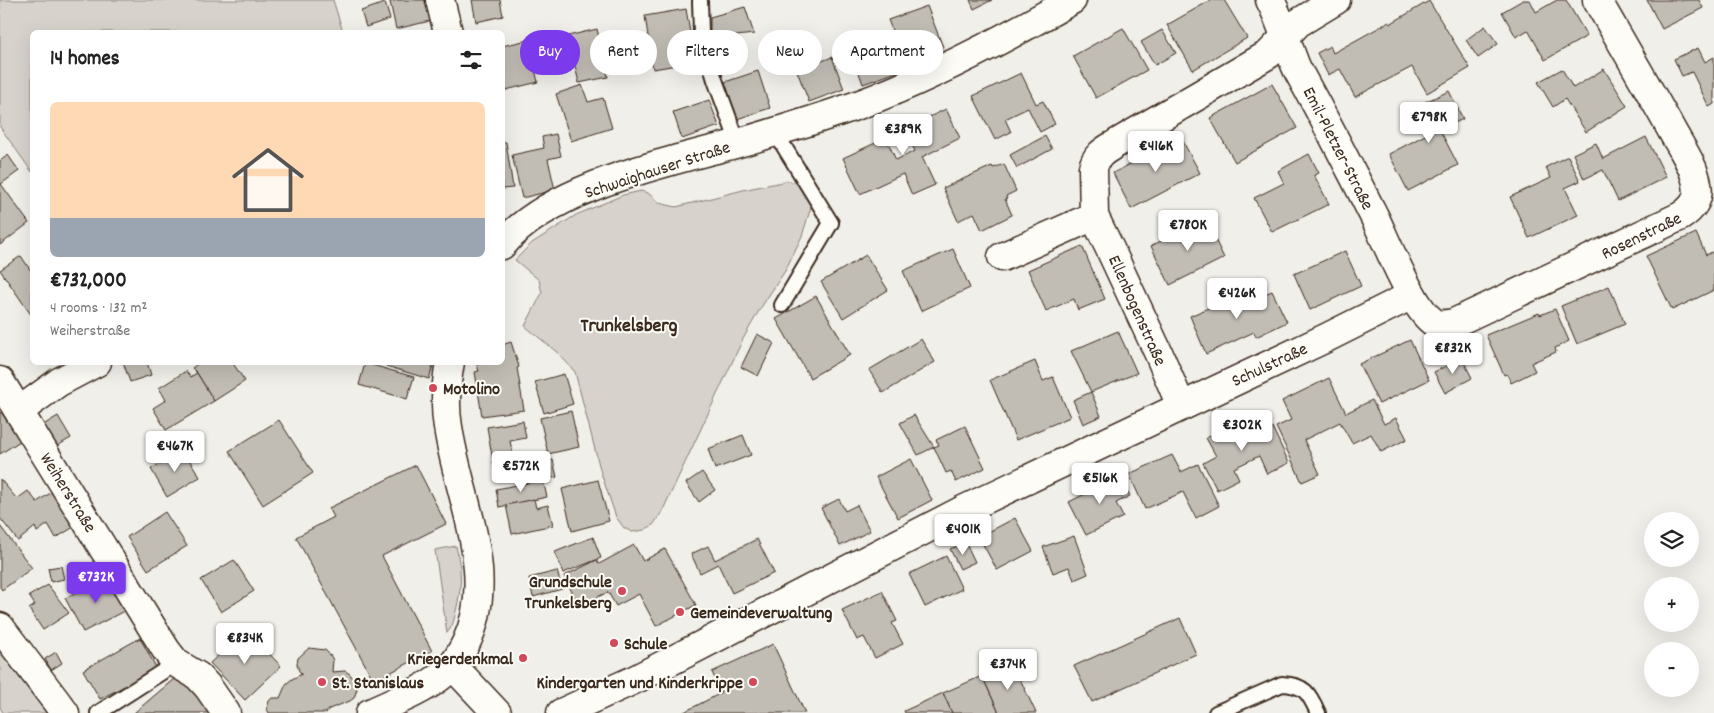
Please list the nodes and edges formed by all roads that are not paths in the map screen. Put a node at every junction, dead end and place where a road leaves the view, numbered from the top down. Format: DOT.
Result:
graph roads {
  1 [pos="440,0"];
  2 [pos="1072,0"];
  3 [pos="1270,0"];
  4 [pos="1336,0"];
  5 [pos="1597,0"];
  6 [pos="700,1"];
  7 [pos="448,30"];
  8 [pos="1286,36"];
  9 [pos="775,132"];
  10 [pos="738,143"];
  11 [pos="1094,216"];
  12 [pos="506,234"];
  13 [pos="1002,257"];
  14 [pos="1412,295"];
  15 [pos="782,305"];
  16 [pos="91,365"];
  17 [pos="450,365"];
  18 [pos="0,381"];
  19 [pos="1181,406"];
  20 [pos="19,411"];
  21 [pos="0,627"];
  22 [pos="176,663"];
  23 [pos="452,665"];
  24 [pos="65,713"];
  25 [pos="98,713"];
  26 [pos="226,713"];
  27 [pos="370,713"];
  28 [pos="497,713"];
  29 [pos="562,713"];
  30 [pos="1216,713"];
  31 [pos="1318,713"];
  1 -- 7 [label="street"];
  2 -- 9 [label="street, Schwaighauser Straße"];
  3 -- 8 [label="street, Emil-Pletzer-Straße"];
  4 -- 8 [label="street"];
  5 -- 14 [label="street, Rosenstraße"];
  6 -- 10 [label="lane, Schwaighauser Straße"];
  8 -- 11 [label="street, Ellenbogenstraße"];
  8 -- 14 [label="street, Emil-Pletzer-Straße"];
  9 -- 10 [label="street, Schwaighauser Straße"];
  9 -- 15 [label="lane"];
  10 -- 12 [label="street, Schwaighauser Straße"];
  11 -- 13 [label="street"];
  11 -- 19 [label="street, Ellenbogenstraße"];
  14 -- 19 [label="street, Schulstraße"];
  16 -- 20 [label="street"];
  17 -- 23 [label="street"];
  18 -- 20 [label="street, Weiherstraße"];
  19 -- 29 [label="street, Schulstraße"];
  20 -- 22 [label="street, Weiherstraße"];
  21 -- 24 [label="street"];
  22 -- 25 [label="lane"];
  22 -- 26 [label="street, Weiherstraße"];
  23 -- 27 [label="street"];
  23 -- 28 [label="street"];
  30 -- 31 [label="lane"];
}
